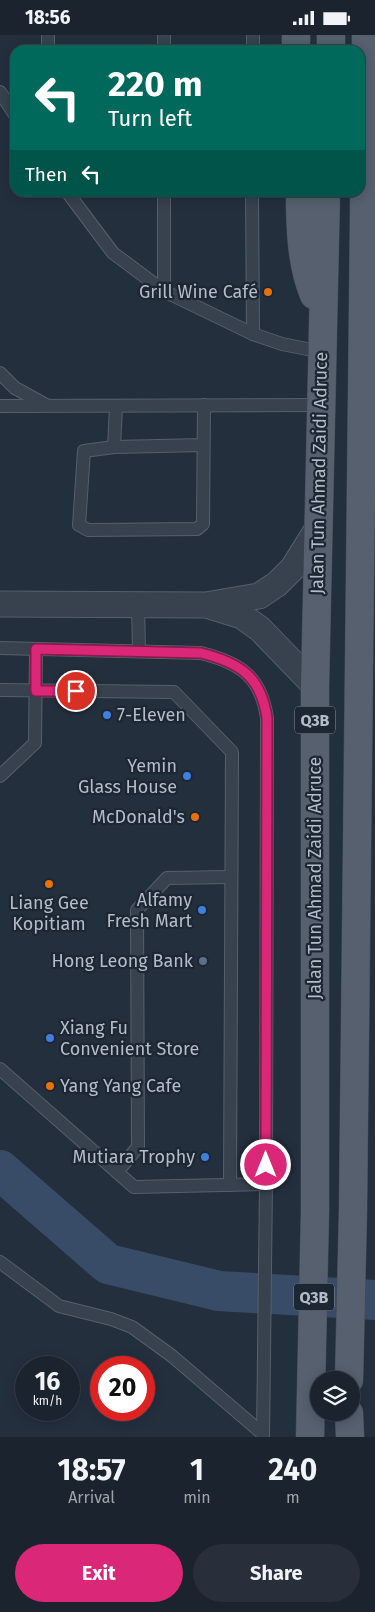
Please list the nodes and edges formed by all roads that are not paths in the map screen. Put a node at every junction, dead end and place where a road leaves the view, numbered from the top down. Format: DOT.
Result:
graph roads {
  1 [pos="366,35"];
  2 [pos="365,84"];
  3 [pos="0,93"];
  4 [pos="10,108"];
  5 [pos="71,197"];
  6 [pos="164,197"];
  7 [pos="252,197"];
  8 [pos="300,197"];
  9 [pos="326,197"];
  10 [pos="363,197"];
  11 [pos="375,288"];
  12 [pos="164,291"];
  13 [pos="361,313"];
  14 [pos="323,317"];
  15 [pos="253,334"];
  16 [pos="322,352"];
  17 [pos="0,373"];
  18 [pos="116,405"];
  19 [pos="204,405"];
  20 [pos="321,405"];
  21 [pos="0,406"];
  22 [pos="48,406"];
  23 [pos="368,444"];
  24 [pos="203,445"];
  25 [pos="114,447"];
  26 [pos="318,528"];
  27 [pos="0,604"];
  28 [pos="138,605"];
  29 [pos="206,605"];
  30 [pos="0,648"];
  31 [pos="36,649"];
  32 [pos="139,651"];
  33 [pos="315,686"];
  34 [pos="0,691"];
  35 [pos="36,691"];
  36 [pos="0,776"];
  37 [pos="231,877"];
  38 [pos="0,1069"];
  39 [pos="117,1172"];
  40 [pos="266,1184"];
  41 [pos="230,1185"];
  42 [pos="0,1262"];
  43 [pos="349,1371"];
  44 [pos="350,1421"];
  45 [pos="263,1436"];
  46 [pos="310,1437"];
  47 [pos="350,1437"];
  1 -- 2 [label="main road"];
  3 -- 4 [label="lane"];
  5 -- 12 [label="lane"];
  6 -- 12 [label="lane"];
  7 -- 15 [label="lane"];
  8 -- 14 [label="main road"];
  9 -- 14 [label="main road, Jalan Tun Ahmad Zaidi Adruce / Q3B"];
  10 -- 13 [label="main road"];
  11 -- 13 [label="main road"];
  12 -- 15 [label="lane"];
  13 -- 23 [label="main road"];
  14 -- 16 [label="main road, Jalan Tun Ahmad Zaidi Adruce / Q3B"];
  15 -- 16 [label="lane"];
  16 -- 20 [label="main road, Jalan Tun Ahmad Zaidi Adruce / Q3B"];
  17 -- 22 [label="lane"];
  18 -- 19 [label="lane"];
  18 -- 22 [label="lane"];
  18 -- 25 [label="lane"];
  19 -- 20 [label="lane"];
  19 -- 24 [label="lane"];
  20 -- 26 [label="main road, Jalan Tun Ahmad Zaidi Adruce / Q3B"];
  21 -- 22 [label="lane"];
  23 -- 43 [label="main road"];
  24 -- 25 [label="lane"];
  24 -- 25 [label="lane"];
  26 -- 29 [label="street"];
  26 -- 33 [label="main road, Jalan Tun Ahmad Zaidi Adruce / Q3B"];
  27 -- 28 [label="street"];
  28 -- 29 [label="street"];
  28 -- 32 [label="lane"];
  29 -- 33 [label="street"];
  30 -- 31 [label="lane"];
  31 -- 32 [label="lane"];
  31 -- 35 [label="lane"];
  32 -- 40 [label="lane"];
  33 -- 46 [label="main road, Jalan Tun Ahmad Zaidi Adruce / Q3B"];
  34 -- 35 [label="lane"];
  35 -- 36 [label="lane"];
  35 -- 37 [label="lane"];
  37 -- 39 [label="lane"];
  37 -- 41 [label="lane"];
  38 -- 39 [label="lane"];
  39 -- 41 [label="lane"];
  40 -- 41 [label="lane"];
  40 -- 45 [label="lane"];
  42 -- 45 [label="lane"];
  44 -- 47 [label="main road"];
}
